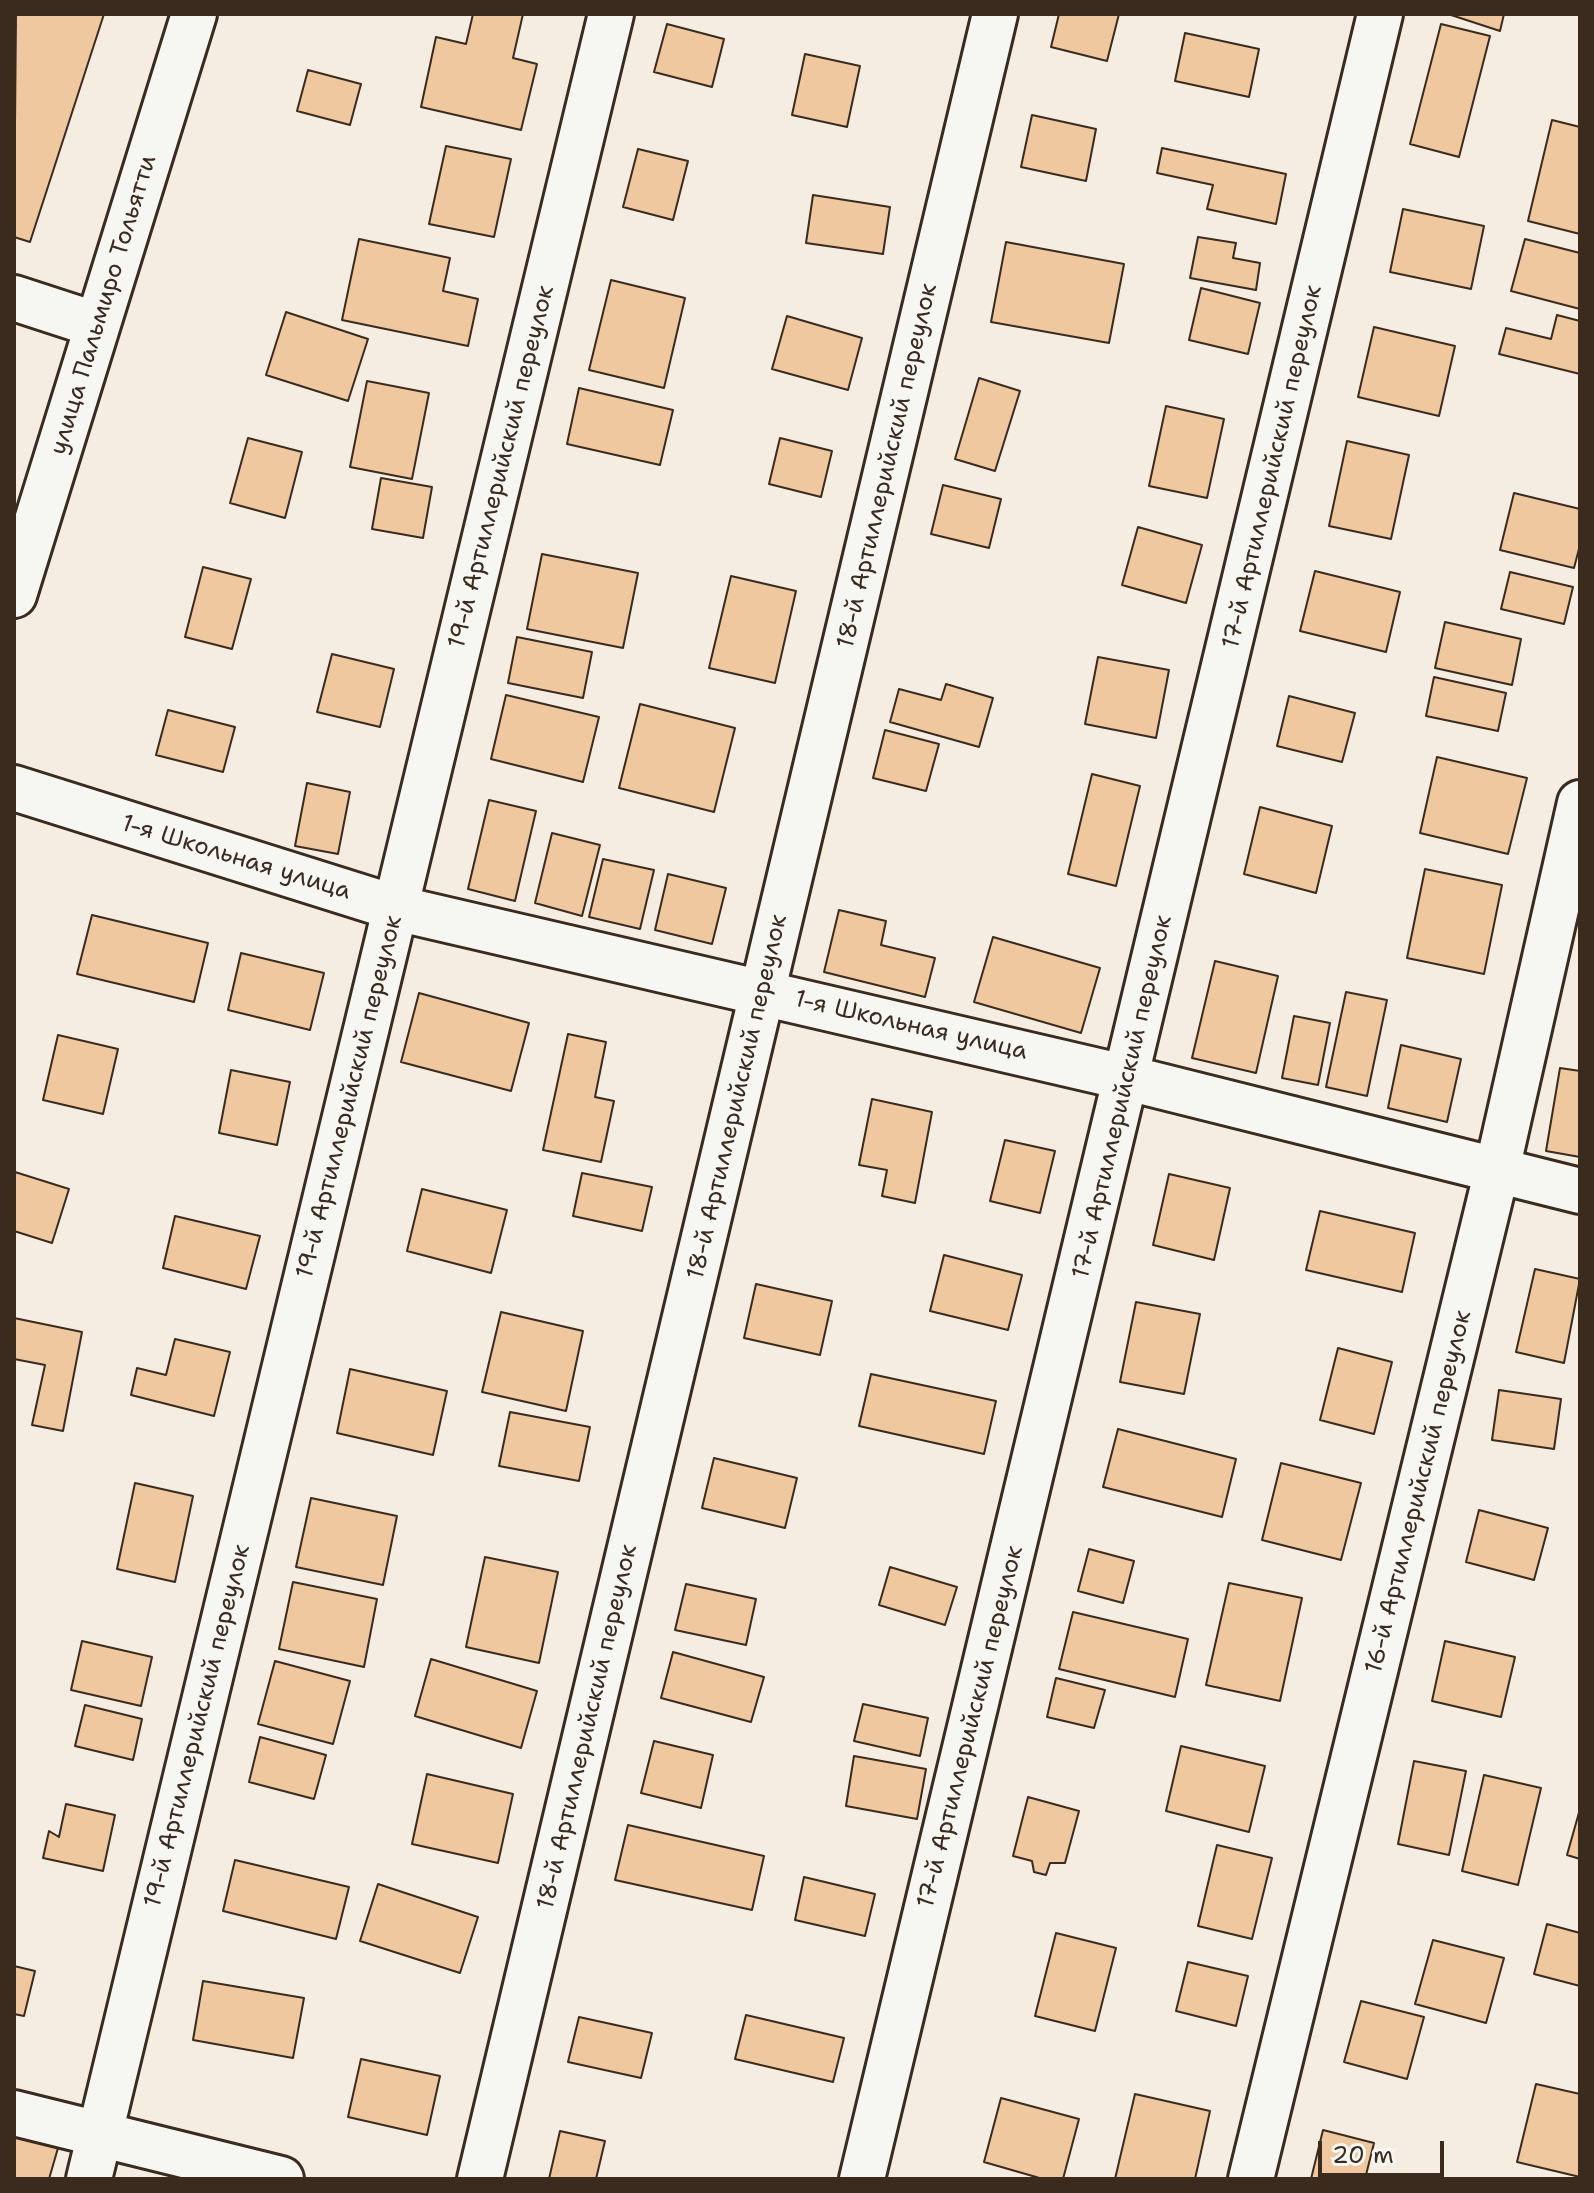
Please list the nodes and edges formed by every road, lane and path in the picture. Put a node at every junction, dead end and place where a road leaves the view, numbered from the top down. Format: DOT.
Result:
graph roads {
  1 [pos="194,14"];
  2 [pos="611,14"];
  3 [pos="995,14"];
  4 [pos="1380,14"];
  5 [pos="14,298"];
  6 [pos="97,325"];
  7 [pos="14,595"];
  8 [pos="14,788"];
  9 [pos="1580,803"];
  10 [pos="396,908"];
  11 [pos="764,992"];
  12 [pos="1128,1078"];
  13 [pos="1497,1170"];
  14 [pos="1580,1191"];
  15 [pos="14,2113"];
  16 [pos="100,2134"];
  17 [pos="89,2179"];
  18 [pos="281,2179"];
  19 [pos="480,2179"];
  20 [pos="862,2179"];
  21 [pos="1251,2179"];
  1 -- 6 [label="street, улица Пальмиро Тольятти"];
  2 -- 10 [label="street, 19-й Артиллерийский переулок"];
  3 -- 11 [label="street, 18-й Артиллерийский переулок"];
  4 -- 12 [label="street, 17-й Артиллерийский переулок"];
  5 -- 6 [label="street"];
  6 -- 7 [label="street, улица Пальмиро Тольятти"];
  8 -- 10 [label="street, 1-я Школьная улица"];
  9 -- 13 [label="street, 16-й Артиллерийский переулок"];
  10 -- 11 [label="street, 1-я Школьная улица"];
  10 -- 16 [label="street, 19-й Артиллерийский переулок"];
  11 -- 12 [label="street, 1-я Школьная улица"];
  11 -- 19 [label="street, 18-й Артиллерийский переулок"];
  12 -- 13 [label="street, 1-я Школьная улица"];
  12 -- 20 [label="street, 17-й Артиллерийский переулок"];
  13 -- 14 [label="street, 1-я Школьная улица"];
  13 -- 21 [label="street, 16-й Артиллерийский переулок"];
  15 -- 16 [label="street"];
  16 -- 17 [label="street, 19-й Артиллерийский переулок"];
  16 -- 18 [label="street"];
}
